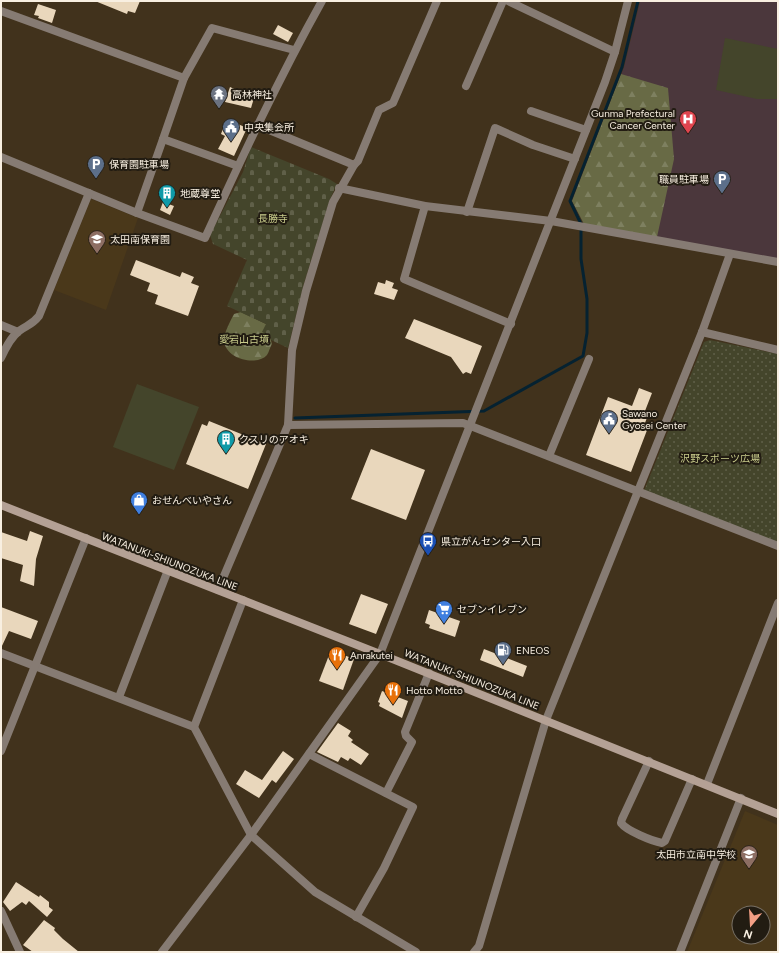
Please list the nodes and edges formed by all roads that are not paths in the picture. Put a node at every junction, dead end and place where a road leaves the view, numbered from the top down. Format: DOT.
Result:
graph roads {
  1 [pos="322,1"];
  2 [pos="437,1"];
  3 [pos="503,1"];
  4 [pos="508,1"];
  5 [pos="628,1"];
  6 [pos="1,11"];
  7 [pos="294,50"];
  8 [pos="615,52"];
  9 [pos="184,78"];
  10 [pos="466,86"];
  11 [pos="531,111"];
  12 [pos="257,125"];
  13 [pos="586,130"];
  14 [pos="163,139"];
  15 [pos="1,157"];
  16 [pos="575,160"];
  17 [pos="354,165"];
  18 [pos="238,166"];
  19 [pos="339,188"];
  20 [pos="89,193"];
  21 [pos="425,206"];
  22 [pos="467,212"];
  23 [pos="137,213"];
  24 [pos="551,221"];
  25 [pos="730,254"];
  26 [pos="778,262"];
  27 [pos="511,324"];
  28 [pos="1,325"];
  29 [pos="18,332"];
  30 [pos="702,332"];
  31 [pos="778,350"];
  32 [pos="1,358"];
  33 [pos="589,359"];
  34 [pos="288,425"];
  35 [pos="471,425"];
  36 [pos="549,456"];
  37 [pos="638,490"];
  38 [pos="1,505"];
  39 [pos="86,538"];
  40 [pos="778,546"];
  41 [pos="168,570"];
  42 [pos="218,590"];
  43 [pos="243,600"];
  44 [pos="778,603"];
  45 [pos="1,653"];
  46 [pos="380,654"];
  47 [pos="35,666"];
  48 [pos="429,673"];
  49 [pos="118,697"];
  50 [pos="546,720"];
  51 [pos="194,727"];
  52 [pos="1,750"];
  53 [pos="309,754"];
  54 [pos="650,761"];
  55 [pos="692,779"];
  56 [pos="707,784"];
  57 [pos="386,793"];
  58 [pos="741,798"];
  59 [pos="778,814"];
  60 [pos="251,835"];
  61 [pos="1,911"];
  62 [pos="356,917"];
  63 [pos="165,951"];
  64 [pos="20,952"];
  65 [pos="416,952"];
  66 [pos="474,952"];
  67 [pos="680,952"];
  1 -- 7 [label="street"];
  2 -- 17 [label="street"];
  3 -- 10 [label="street"];
  4 -- 8 [label="street"];
  5 -- 8 [label="street"];
  6 -- 9 [label="street"];
  7 -- 9 [label="street"];
  7 -- 12 [label="street"];
  8 -- 13 [label="street"];
  9 -- 14 [label="street"];
  11 -- 13 [label="street"];
  12 -- 17 [label="street"];
  12 -- 18 [label="street"];
  13 -- 16 [label="street"];
  14 -- 18 [label="street"];
  14 -- 23 [label="street"];
  15 -- 20 [label="street"];
  16 -- 22 [label="street"];
  16 -- 24 [label="street"];
  17 -- 19 [label="street"];
  18 -- 23 [label="street"];
  19 -- 21 [label="street"];
  19 -- 34 [label="street"];
  20 -- 23 [label="street"];
  20 -- 29 [label="street"];
  21 -- 22 [label="street"];
  21 -- 27 [label="street"];
  22 -- 24 [label="street"];
  24 -- 25 [label="street"];
  24 -- 27 [label="street"];
  25 -- 26 [label="street"];
  25 -- 30 [label="street"];
  27 -- 35 [label="street"];
  28 -- 29 [label="street"];
  29 -- 32 [label="street"];
  30 -- 31 [label="street"];
  30 -- 37 [label="street"];
  33 -- 36 [label="street"];
  34 -- 35 [label="street"];
  34 -- 42 [label="street"];
  35 -- 36 [label="street"];
  35 -- 46 [label="street"];
  36 -- 37 [label="street"];
  37 -- 40 [label="street"];
  37 -- 50 [label="street"];
  38 -- 39 [label="main road, WATANUKI-SHIUNOZUKA LINE"];
  39 -- 41 [label="main road, WATANUKI-SHIUNOZUKA LINE"];
  39 -- 47 [label="street"];
  41 -- 42 [label="main road, WATANUKI-SHIUNOZUKA LINE"];
  41 -- 49 [label="street"];
  42 -- 43 [label="main road, WATANUKI-SHIUNOZUKA LINE"];
  43 -- 46 [label="main road, WATANUKI-SHIUNOZUKA LINE"];
  43 -- 51 [label="street"];
  44 -- 56 [label="street"];
  45 -- 47 [label="street"];
  46 -- 48 [label="main road, WATANUKI-SHIUNOZUKA LINE"];
  46 -- 53 [label="street"];
  47 -- 49 [label="street"];
  47 -- 52 [label="street"];
  48 -- 50 [label="main road, WATANUKI-SHIUNOZUKA LINE"];
  48 -- 57 [label="street"];
  49 -- 51 [label="street"];
  50 -- 54 [label="main road, WATANUKI-SHIUNOZUKA LINE"];
  50 -- 66 [label="street"];
  51 -- 60 [label="street"];
  53 -- 57 [label="street"];
  53 -- 60 [label="street"];
  54 -- 55 [label="main road, WATANUKI-SHIUNOZUKA LINE"];
  54 -- 55 [label="street"];
  55 -- 56 [label="main road, WATANUKI-SHIUNOZUKA LINE"];
  56 -- 58 [label="main road, WATANUKI-SHIUNOZUKA LINE"];
  57 -- 62 [label="street"];
  58 -- 59 [label="main road, WATANUKI-SHIUNOZUKA LINE"];
  58 -- 67 [label="street"];
  60 -- 62 [label="street"];
  60 -- 63 [label="street"];
  61 -- 64 [label="street"];
  62 -- 65 [label="street"];
}
